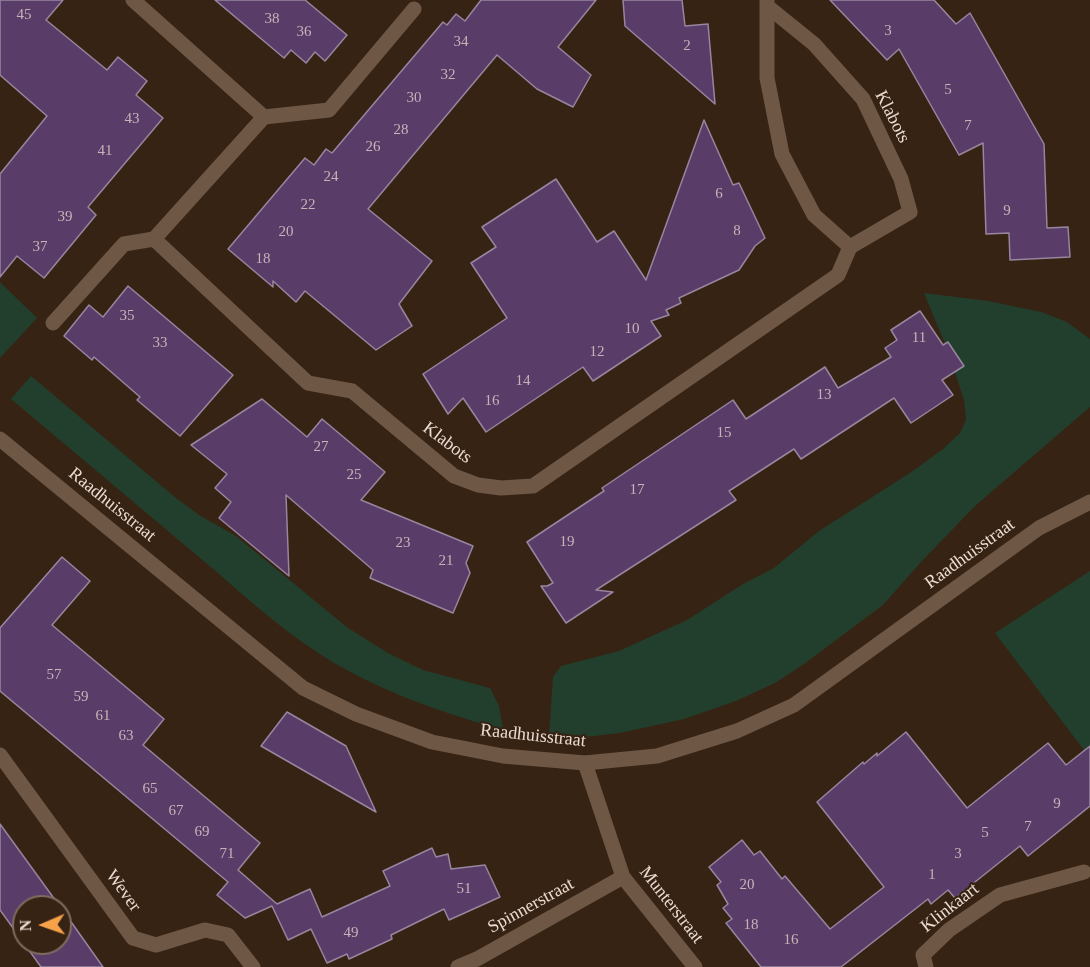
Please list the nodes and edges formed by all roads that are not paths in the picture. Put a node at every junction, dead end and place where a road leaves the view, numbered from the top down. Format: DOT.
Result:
graph roads {
  1 [pos="133,0"];
  2 [pos="767,3"];
  3 [pos="414,9"];
  4 [pos="264,117"];
  5 [pos="154,239"];
  6 [pos="850,247"];
  7 [pos="53,323"];
  8 [pos="0,439"];
  9 [pos="1090,502"];
  10 [pos="0,755"];
  11 [pos="585,763"];
  12 [pos="1084,872"];
  13 [pos="623,877"];
  14 [pos="253,967"];
  15 [pos="458,967"];
  16 [pos="695,967"];
  17 [pos="926,967"];
  1 -- 4 [label="street"];
  2 -- 6 [label="street, Klabots"];
  2 -- 6 [label="street, Klabots"];
  3 -- 4 [label="street"];
  4 -- 5 [label="street"];
  5 -- 6 [label="street, Klabots"];
  5 -- 7 [label="street"];
  8 -- 11 [label="street, Raadhuisstraat"];
  9 -- 11 [label="street, Raadhuisstraat"];
  10 -- 14 [label="street, Wever"];
  11 -- 13 [label="street, Munterstraat"];
  12 -- 17 [label="street, Klinkaart"];
  13 -- 15 [label="street, Spinnerstraat"];
  13 -- 16 [label="street, Munterstraat"];
}
